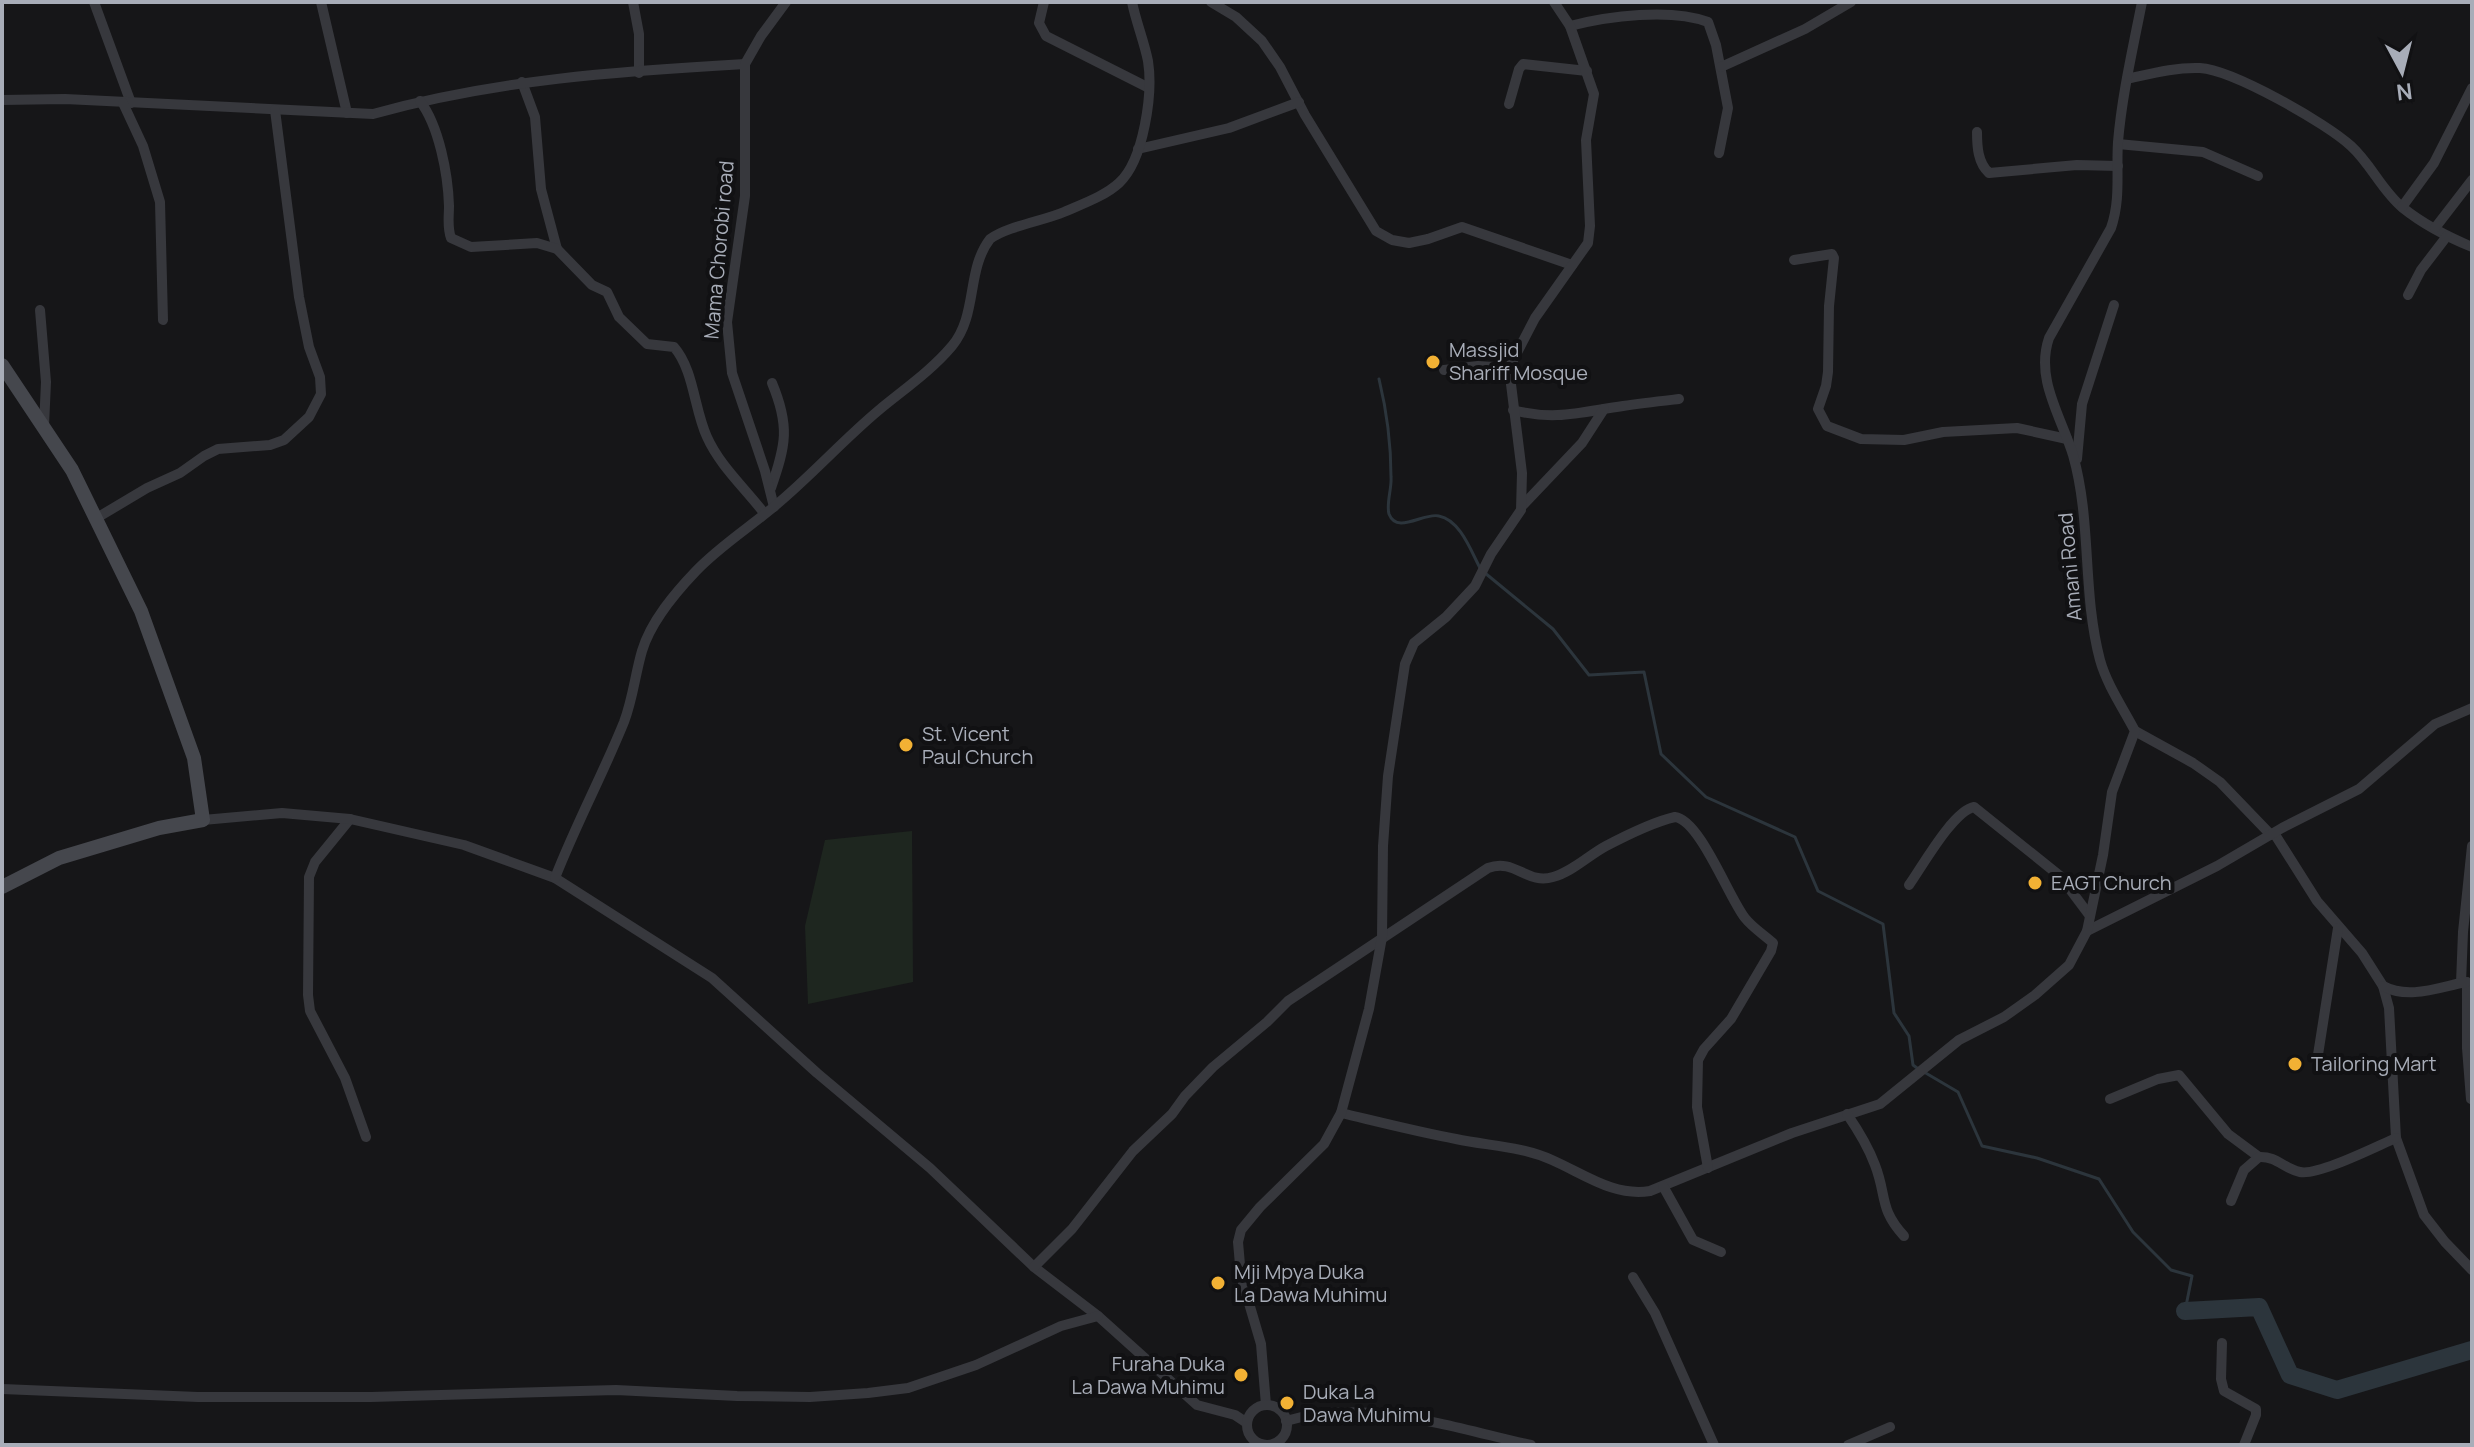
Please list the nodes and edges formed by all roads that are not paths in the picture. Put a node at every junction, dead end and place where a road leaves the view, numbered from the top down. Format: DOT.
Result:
graph roads {
  1 [pos="94,2"];
  2 [pos="321,2"];
  3 [pos="633,2"];
  4 [pos="786,2"];
  5 [pos="1044,2"];
  6 [pos="1132,2"];
  7 [pos="1211,2"];
  8 [pos="1554,2"];
  9 [pos="1851,2"];
  10 [pos="2142,2"];
  11 [pos="1570,26"];
  12 [pos="745,64"];
  13 [pos="1721,67"];
  14 [pos="1587,71"];
  15 [pos="639,73"];
  16 [pos="2127,79"];
  17 [pos="522,82"];
  18 [pos="1149,88"];
  19 [pos="2472,88"];
  20 [pos="2,100"];
  21 [pos="420,101"];
  22 [pos="1299,102"];
  23 [pos="127,103"];
  24 [pos="1509,104"];
  25 [pos="275,110"];
  26 [pos="347,113"];
  27 [pos="1977,132"];
  28 [pos="2118,144"];
  29 [pos="1138,149"];
  30 [pos="1719,153"];
  31 [pos="2118,166"];
  32 [pos="2258,176"];
  33 [pos="2472,180"];
  34 [pos="2402,207"];
  35 [pos="2435,228"];
  36 [pos="2447,236"];
  37 [pos="2472,247"];
  38 [pos="557,249"];
  39 [pos="1794,260"];
  40 [pos="1572,265"];
  41 [pos="2408,295"];
  42 [pos="2114,305"];
  43 [pos="40,310"];
  44 [pos="163,320"];
  45 [pos="2,365"];
  46 [pos="1509,368"];
  47 [pos="1444,370"];
  48 [pos="772,383"];
  49 [pos="1679,399"];
  50 [pos="1604,409"];
  51 [pos="1513,410"];
  52 [pos="44,426"];
  53 [pos="2067,439"];
  54 [pos="2077,473"];
  55 [pos="770,490"];
  56 [pos="1522,506"];
  57 [pos="769,510"];
  58 [pos="95,519"];
  59 [pos="2472,708"];
  60 [pos="2135,731"];
  61 [pos="350,819"];
  62 [pos="203,820"];
  63 [pos="2272,834"];
  64 [pos="2472,846"];
  65 [pos="555,878"];
  66 [pos="1909,885"];
  67 [pos="2,887"];
  68 [pos="2090,916"];
  69 [pos="2338,928"];
  70 [pos="2087,931"];
  71 [pos="1382,937"];
  72 [pos="2467,982"];
  73 [pos="2383,986"];
  74 [pos="2317,1061"];
  75 [pos="2110,1099"];
  76 [pos="2471,1099"];
  77 [pos="1341,1113"];
  78 [pos="1847,1114"];
  79 [pos="366,1137"];
  80 [pos="2396,1138"];
  81 [pos="2259,1157"];
  82 [pos="1708,1168"];
  83 [pos="1663,1186"];
  84 [pos="2231,1201"];
  85 [pos="1904,1236"];
  86 [pos="1721,1252"];
  87 [pos="1034,1267"];
  88 [pos="2472,1270"];
  89 [pos="1633,1277"];
  90 [pos="1098,1316"];
  91 [pos="2222,1343"];
  92 [pos="2,1389"];
  93 [pos="1266,1405"];
  94 [pos="1286,1421"];
  95 [pos="1247,1423"];
  96 [pos="1890,1427"];
  97 [pos="1268,1445"];
  98 [pos="1531,1445"];
  99 [pos="1714,1445"];
  100 [pos="1848,1445"];
  101 [pos="2244,1445"];
  1 -- 23 [label="street"];
  2 -- 26 [label="street"];
  3 -- 15 [label="street"];
  4 -- 12 [label="street"];
  5 -- 18 [label="street"];
  6 -- 18 [label="street"];
  7 -- 22 [label="street"];
  8 -- 11 [label="street"];
  9 -- 13 [label="street"];
  10 -- 16 [label="street, Amani Road"];
  11 -- 13 [label="street"];
  11 -- 14 [label="street"];
  12 -- 15 [label="street"];
  12 -- 55 [label="street, Mama Chorobi road"];
  13 -- 30 [label="street"];
  14 -- 24 [label="street"];
  14 -- 40 [label="street"];
  15 -- 17 [label="street"];
  16 -- 28 [label="street, Amani Road"];
  16 -- 34 [label="street"];
  17 -- 21 [label="street"];
  17 -- 38 [label="street"];
  18 -- 29 [label="street"];
  19 -- 34 [label="street"];
  20 -- 23 [label="street"];
  21 -- 26 [label="street"];
  21 -- 38 [label="street"];
  22 -- 29 [label="street"];
  22 -- 40 [label="street"];
  23 -- 25 [label="street"];
  23 -- 44 [label="street"];
  25 -- 26 [label="street"];
  25 -- 58 [label="street"];
  27 -- 31 [label="street"];
  28 -- 31 [label="street, Amani Road"];
  28 -- 32 [label="street"];
  29 -- 57 [label="street"];
  31 -- 53 [label="street, Amani Road"];
  33 -- 35 [label="street"];
  34 -- 35 [label="street"];
  35 -- 36 [label="street"];
  36 -- 37 [label="street"];
  36 -- 41 [label="street"];
  38 -- 57 [label="street"];
  39 -- 53 [label="street"];
  40 -- 46 [label="street"];
  42 -- 54 [label="street"];
  43 -- 52 [label="street"];
  45 -- 52 [label="street"];
  46 -- 47 [label="street"];
  46 -- 51 [label="street"];
  48 -- 55 [label="street"];
  49 -- 50 [label="street"];
  50 -- 51 [label="street"];
  50 -- 56 [label="street"];
  51 -- 56 [label="street"];
  52 -- 58 [label="street"];
  53 -- 54 [label="street, Amani Road"];
  54 -- 60 [label="street, Amani Road"];
  55 -- 57 [label="street, Mama Chorobi road"];
  56 -- 71 [label="street"];
  57 -- 65 [label="street"];
  58 -- 62 [label="street"];
  59 -- 63 [label="street"];
  60 -- 63 [label="street"];
  60 -- 68 [label="street"];
  61 -- 62 [label="street"];
  61 -- 65 [label="street"];
  61 -- 79 [label="street"];
  62 -- 67 [label="street"];
  63 -- 69 [label="street"];
  63 -- 70 [label="street"];
  64 -- 72 [label="street"];
  65 -- 87 [label="street"];
  66 -- 68 [label="street"];
  68 -- 70 [label="street"];
  69 -- 73 [label="street"];
  69 -- 74 [label="street"];
  70 -- 78 [label="street"];
  71 -- 77 [label="street"];
  71 -- 82 [label="street"];
  71 -- 87 [label="street"];
  72 -- 73 [label="street"];
  72 -- 76 [label="street"];
  73 -- 80 [label="street"];
  75 -- 81 [label="street"];
  77 -- 83 [label="street"];
  77 -- 93 [label="street"];
  78 -- 82 [label="street"];
  78 -- 85 [label="street"];
  80 -- 81 [label="street"];
  80 -- 88 [label="street"];
  81 -- 84 [label="street"];
  82 -- 83 [label="street"];
  83 -- 86 [label="street"];
  87 -- 90 [label="street"];
  89 -- 99 [label="street"];
  90 -- 92 [label="street"];
  90 -- 95 [label="street"];
  91 -- 101 [label="street"];
  93 -- 94 [label="street"];
  93 -- 95 [label="street"];
  94 -- 97 [label="street"];
  94 -- 98 [label="street"];
  95 -- 97 [label="street"];
  96 -- 100 [label="street"];
}
